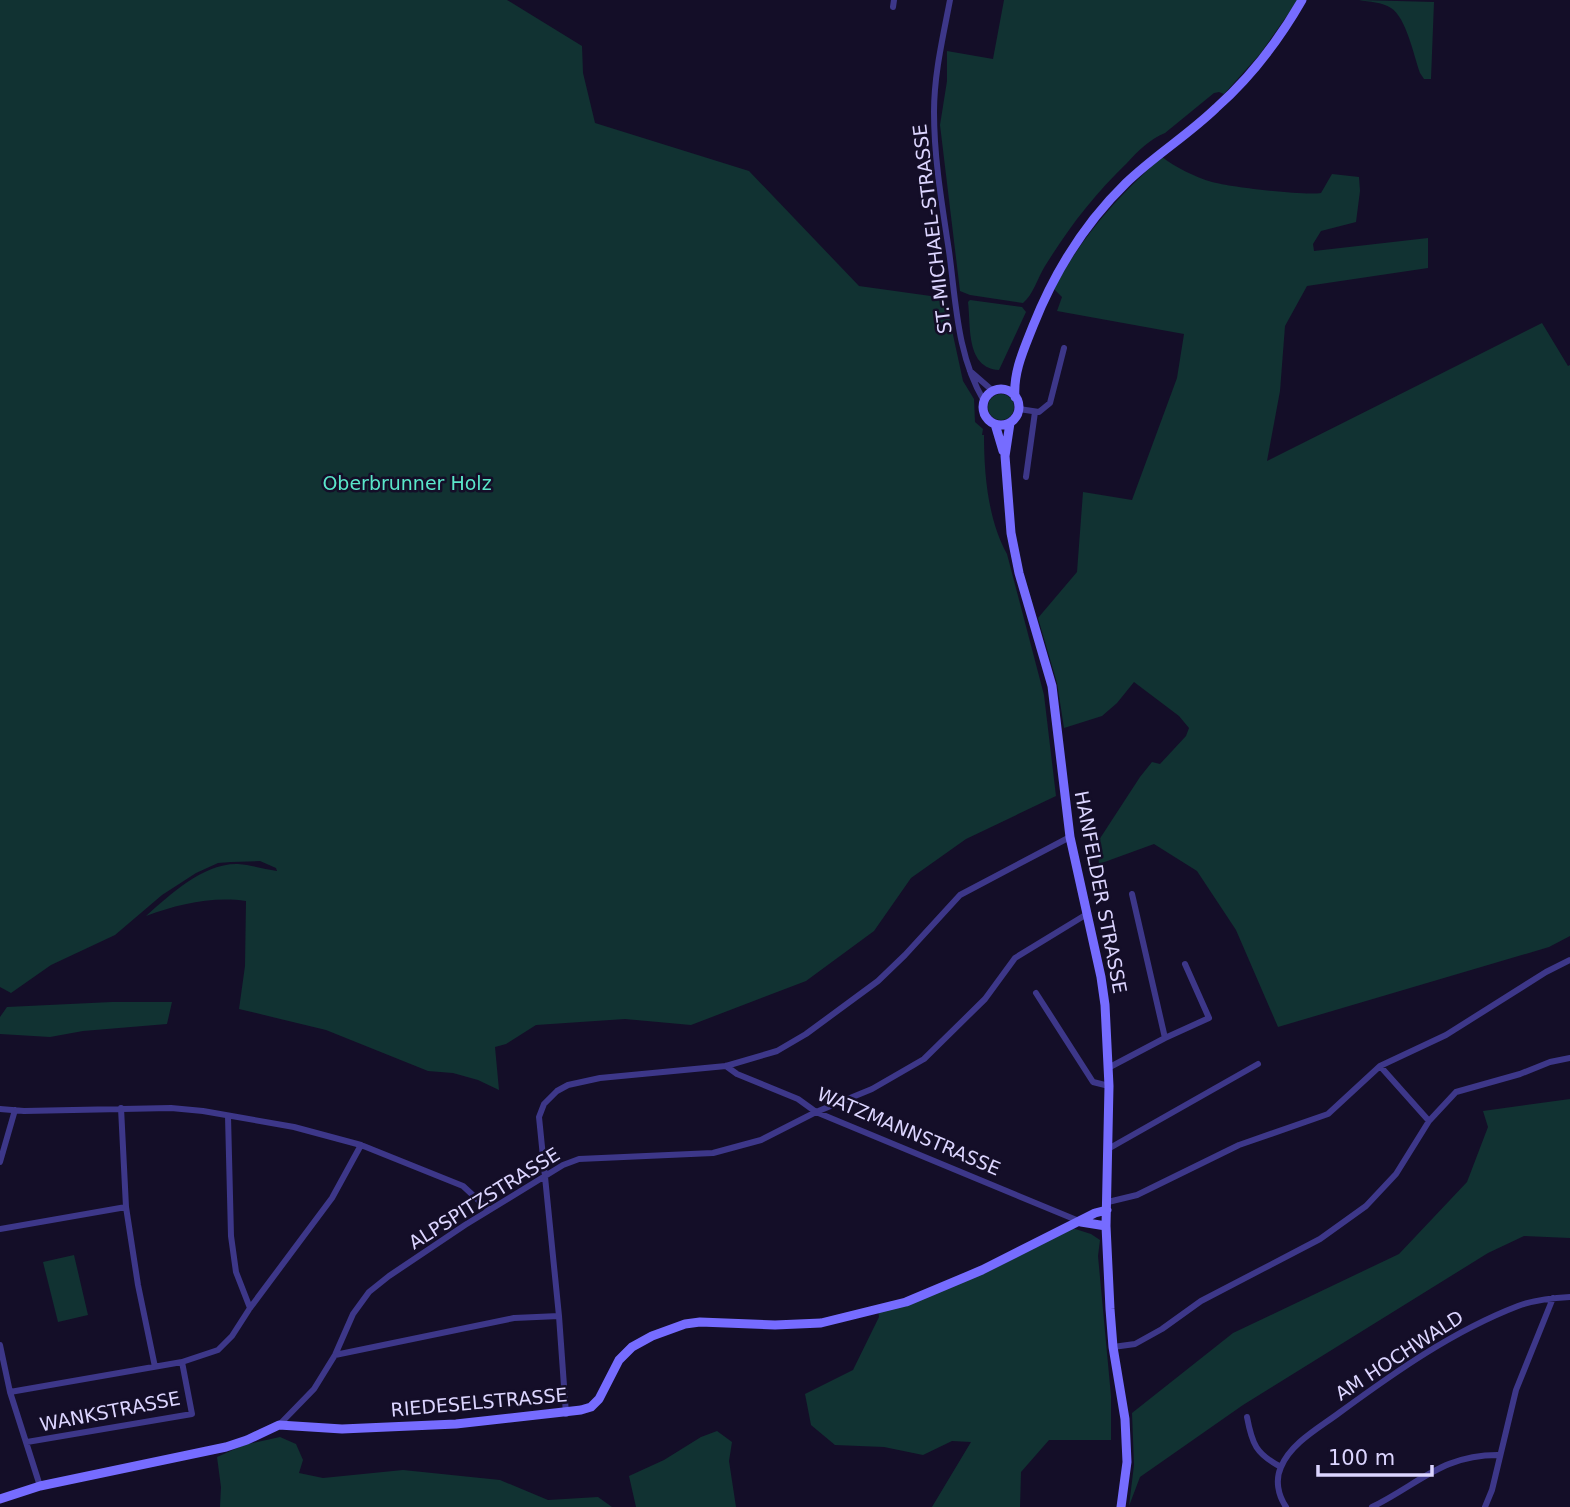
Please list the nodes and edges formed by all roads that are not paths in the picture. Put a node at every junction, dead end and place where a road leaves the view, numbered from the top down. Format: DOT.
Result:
graph roads {
  1 [pos="950,0"];
  2 [pos="1302,0"];
  3 [pos="1064,348"];
  4 [pos="1018,365"];
  5 [pos="969,370"];
  6 [pos="996,390"];
  7 [pos="1016,397"];
  8 [pos="984,401"];
  9 [pos="1019,409"];
  10 [pos="1035,412"];
  11 [pos="1010,423"];
  12 [pos="995,425"];
  13 [pos="1005,456"];
  14 [pos="1026,477"];
  15 [pos="1069,837"];
  16 [pos="1132,894"];
  17 [pos="1087,914"];
  18 [pos="1570,960"];
  19 [pos="1185,964"];
  20 [pos="1036,993"];
  21 [pos="1165,1038"];
  22 [pos="1570,1058"];
  23 [pos="1258,1064"];
  24 [pos="726,1066"];
  25 [pos="1380,1066"];
  26 [pos="1108,1068"];
  27 [pos="1109,1086"];
  28 [pos="121,1108"];
  29 [pos="0,1109"];
  30 [pos="15,1110"];
  31 [pos="816,1112"];
  32 [pos="229,1116"];
  33 [pos="1429,1121"];
  34 [pos="361,1145"];
  35 [pos="1108,1149"];
  36 [pos="0,1162"];
  37 [pos="544,1178"];
  38 [pos="1107,1206"];
  39 [pos="126,1207"];
  40 [pos="489,1210"];
  41 [pos="1081,1222"];
  42 [pos="1106,1226"];
  43 [pos="0,1230"];
  44 [pos="1570,1297"];
  45 [pos="1553,1298"];
  46 [pos="250,1308"];
  47 [pos="559,1316"];
  48 [pos="0,1345"];
  49 [pos="1113,1347"];
  50 [pos="335,1356"];
  51 [pos="181,1362"];
  52 [pos="155,1367"];
  53 [pos="10,1392"];
  54 [pos="566,1414"];
  55 [pos="1247,1417"];
  56 [pos="279,1425"];
  57 [pos="27,1442"];
  58 [pos="1500,1455"];
  59 [pos="1280,1467"];
  60 [pos="40,1486"];
  61 [pos="0,1499"];
  62 [pos="1121,1507"];
  63 [pos="1286,1507"];
  64 [pos="1372,1507"];
  65 [pos="1485,1507"];
  1 -- 5 [label="street, ST.-MICHAEL-STRASSE"];
  2 -- 4 [label="street"];
  3 -- 10 [label="street"];
  4 -- 6 [label="street"];
  4 -- 7 [label="street"];
  5 -- 6 [label="street"];
  5 -- 8 [label="street, ST.-MICHAEL-STRASSE"];
  6 -- 7 [label="street"];
  6 -- 8 [label="street"];
  7 -- 9 [label="street"];
  8 -- 12 [label="street"];
  9 -- 10 [label="street"];
  9 -- 11 [label="street"];
  10 -- 14 [label="street"];
  11 -- 12 [label="street"];
  11 -- 13 [label="street, HANFELDER STRASSE"];
  12 -- 13 [label="street, HANFELDER STRASSE"];
  13 -- 15 [label="street, HANFELDER STRASSE"];
  15 -- 17 [label="street, HANFELDER STRASSE"];
  15 -- 24 [label="street"];
  16 -- 21 [label="street"];
  17 -- 26 [label="street, HANFELDER STRASSE"];
  17 -- 31 [label="street, ALPSPITZSTRASSE"];
  18 -- 25 [label="street"];
  19 -- 21 [label="street"];
  20 -- 27 [label="street"];
  21 -- 26 [label="street"];
  22 -- 33 [label="street"];
  23 -- 35 [label="street"];
  24 -- 31 [label="street, WATZMANNSTRASSE"];
  24 -- 37 [label="street"];
  25 -- 33 [label="street"];
  25 -- 38 [label="street"];
  26 -- 27 [label="street, HANFELDER STRASSE"];
  27 -- 35 [label="street, HANFELDER STRASSE"];
  28 -- 30 [label="street"];
  28 -- 32 [label="street"];
  28 -- 39 [label="street"];
  29 -- 30 [label="street"];
  30 -- 36 [label="street"];
  31 -- 37 [label="street, ALPSPITZSTRASSE"];
  31 -- 41 [label="street, WATZMANNSTRASSE"];
  32 -- 34 [label="street"];
  32 -- 46 [label="street"];
  33 -- 49 [label="street"];
  34 -- 40 [label="street"];
  34 -- 46 [label="street"];
  35 -- 38 [label="street, HANFELDER STRASSE"];
  37 -- 40 [label="street, ALPSPITZSTRASSE"];
  37 -- 47 [label="street"];
  38 -- 41 [label="street, RIEDESELSTRASSE"];
  38 -- 42 [label="street, HANFELDER STRASSE"];
  39 -- 43 [label="street"];
  39 -- 52 [label="street"];
  40 -- 50 [label="street, ALPSPITZSTRASSE"];
  41 -- 42 [label="street"];
  41 -- 54 [label="street, RIEDESELSTRASSE"];
  42 -- 49 [label="street, HANFELDER STRASSE"];
  44 -- 45 [label="street, AM HOCHWALD"];
  45 -- 58 [label="street"];
  45 -- 59 [label="street, AM HOCHWALD"];
  46 -- 51 [label="street"];
  47 -- 50 [label="street"];
  47 -- 54 [label="street"];
  48 -- 53 [label="street"];
  49 -- 62 [label="street, HANFELDER STRASSE"];
  50 -- 56 [label="street, ALPSPITZSTRASSE"];
  51 -- 52 [label="street"];
  51 -- 57 [label="street, WANKSTRASSE"];
  52 -- 53 [label="street"];
  53 -- 57 [label="street"];
  54 -- 56 [label="street, RIEDESELSTRASSE"];
  55 -- 59 [label="street"];
  56 -- 60 [label="street, RIEDESELSTRASSE"];
  57 -- 60 [label="street"];
  58 -- 64 [label="street"];
  58 -- 65 [label="street"];
  59 -- 63 [label="street"];
  60 -- 61 [label="street, RIEDESELSTRASSE"];
}
